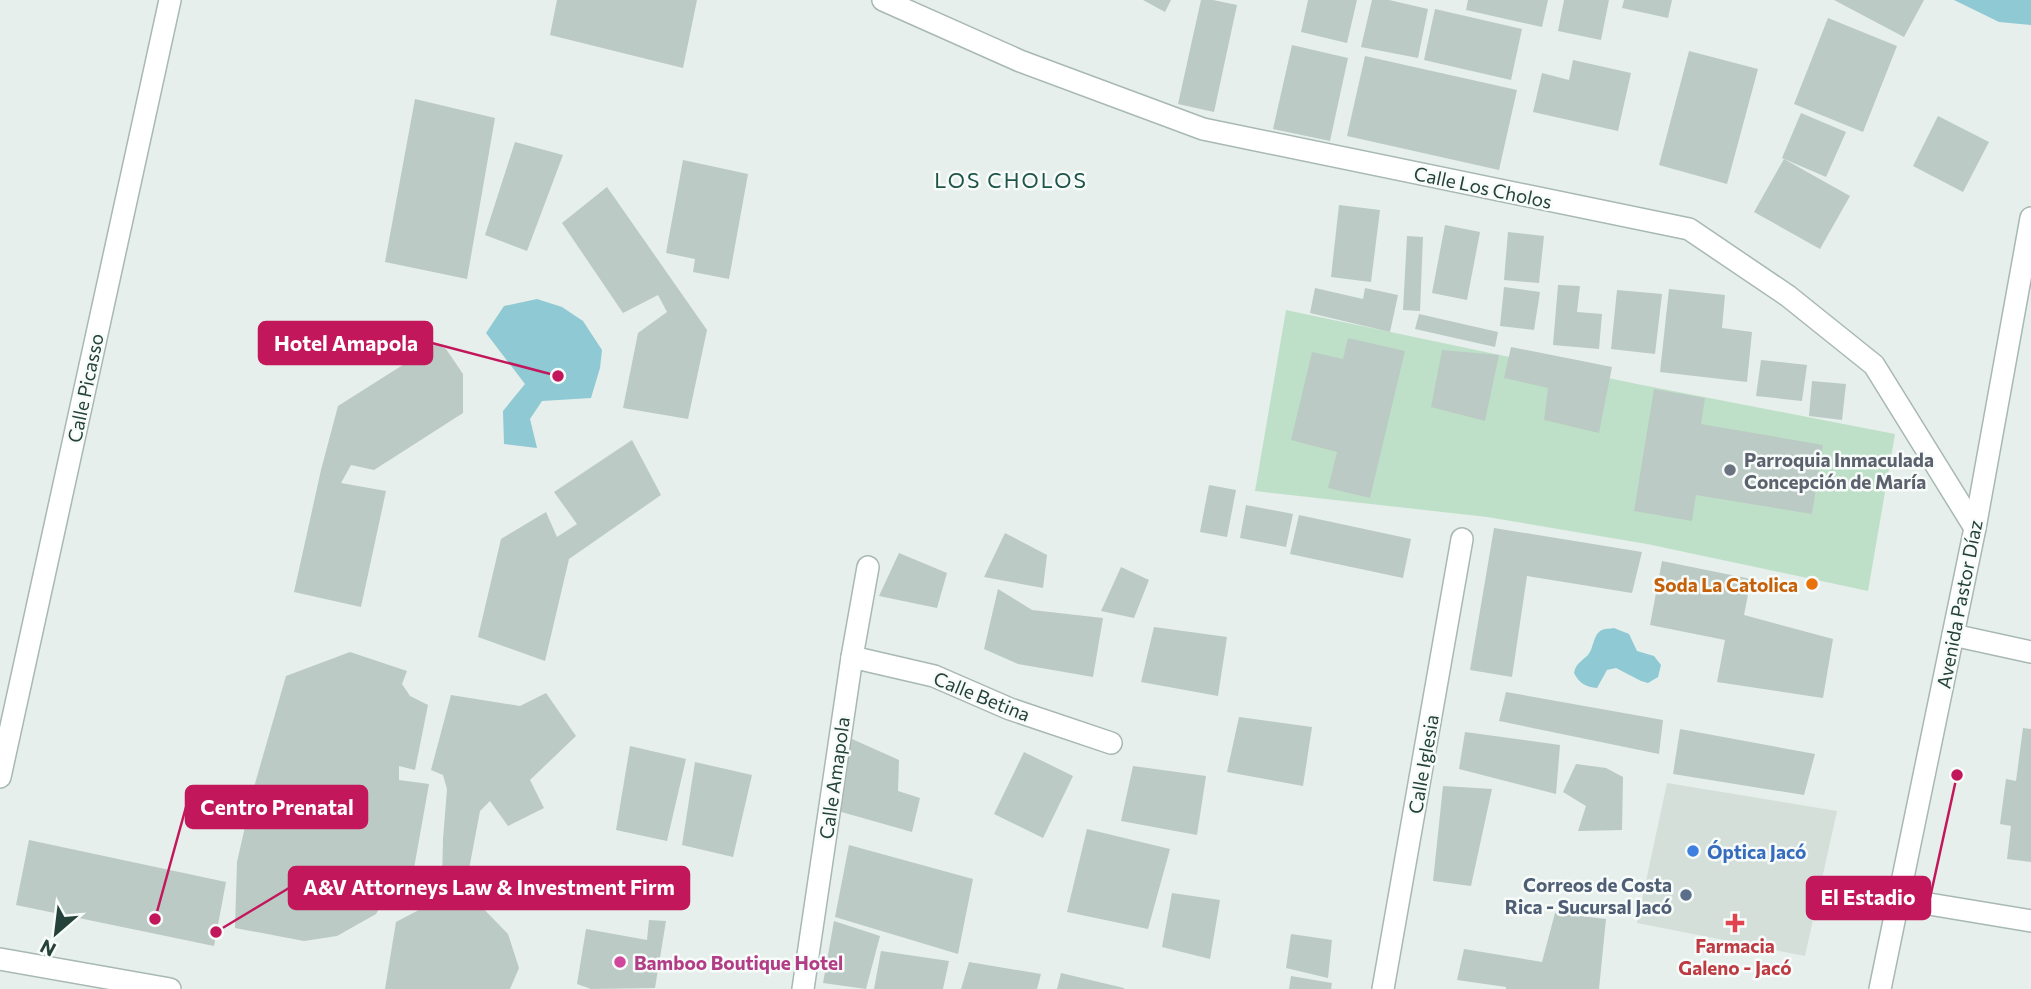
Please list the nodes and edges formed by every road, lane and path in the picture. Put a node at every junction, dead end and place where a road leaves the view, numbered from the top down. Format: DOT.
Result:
graph roads {
  1 [pos="170,0"];
  2 [pos="883,0"];
  3 [pos="2031,218"];
  4 [pos="1975,528"];
  5 [pos="1462,539"];
  6 [pos="868,567"];
  7 [pos="1953,635"];
  8 [pos="2031,652"];
  9 [pos="852,657"];
  10 [pos="1111,743"];
  11 [pos="0,777"];
  12 [pos="1899,900"];
  13 [pos="2031,920"];
  14 [pos="0,959"];
  15 [pos="170,989"];
  16 [pos="803,989"];
  17 [pos="1383,989"];
  18 [pos="1880,989"];
  1 -- 11 [label="street, Calle Picasso"];
  2 -- 4 [label="street, Calle Los Cholos"];
  3 -- 4 [label="street, Avenida Pastor Díaz"];
  4 -- 7 [label="street, Avenida Pastor Díaz"];
  5 -- 17 [label="street, Calle Iglesia"];
  6 -- 9 [label="street, Calle Amapola"];
  7 -- 8 [label="street"];
  7 -- 12 [label="street, Avenida Pastor Díaz"];
  9 -- 10 [label="street, Calle Betina"];
  9 -- 16 [label="street, Calle Amapola"];
  12 -- 13 [label="street"];
  12 -- 18 [label="street, Avenida Pastor Díaz"];
  14 -- 15 [label="street"];
}
